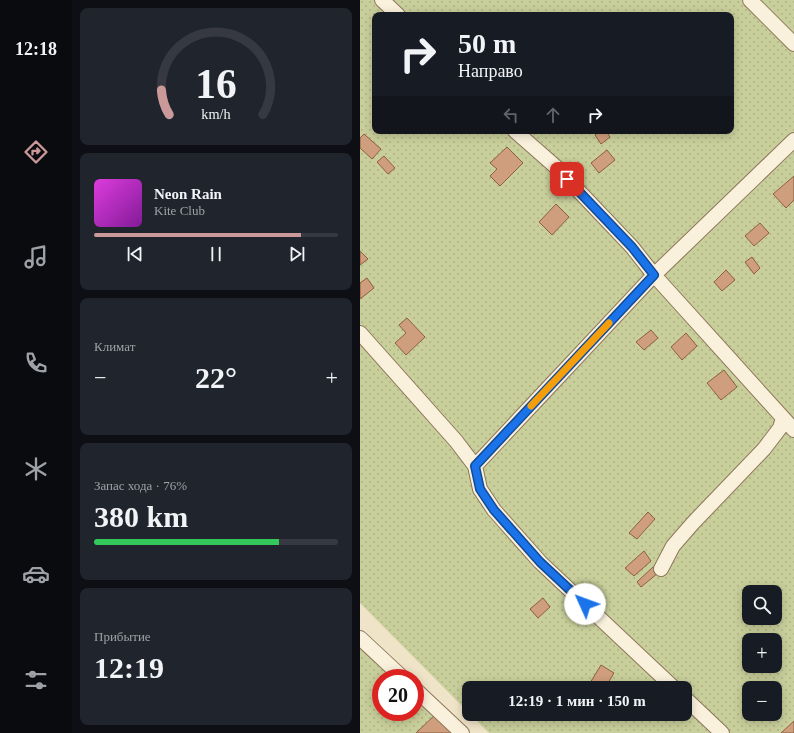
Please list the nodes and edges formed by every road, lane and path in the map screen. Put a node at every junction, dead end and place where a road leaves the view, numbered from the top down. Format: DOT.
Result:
graph roads {
  1 [pos="382,0"];
  2 [pos="750,0"];
  3 [pos="395,12"];
  4 [pos="794,44"];
  5 [pos="518,134"];
  6 [pos="794,140"];
  7 [pos="654,275"];
  8 [pos="360,333"];
  9 [pos="783,418"];
  10 [pos="794,430"];
  11 [pos="475,466"];
  12 [pos="661,569"];
  13 [pos="360,638"];
  14 [pos="393,669"];
  15 [pos="667,681"];
  16 [pos="424,697"];
  17 [pos="692,705"];
  18 [pos="462,733"];
  19 [pos="722,733"];
  1 -- 3 [label="lane"];
  2 -- 4 [label="lane"];
  5 -- 7 [label="lane"];
  6 -- 7 [label="lane"];
  7 -- 9 [label="lane"];
  7 -- 11 [label="lane"];
  8 -- 11 [label="lane"];
  9 -- 10 [label="lane"];
  9 -- 12 [label="lane"];
  11 -- 15 [label="lane"];
  13 -- 14 [label="lane"];
  16 -- 18 [label="lane"];
  17 -- 19 [label="lane"];
}
